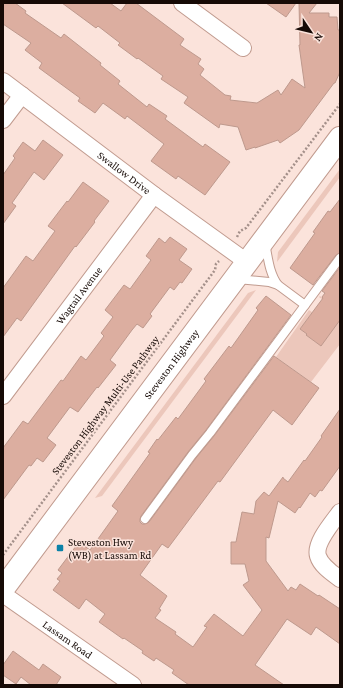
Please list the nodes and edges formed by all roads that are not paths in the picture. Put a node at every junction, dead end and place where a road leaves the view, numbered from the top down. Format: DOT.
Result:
graph roads {
  1 [pos="182,3"];
  2 [pos="243,48"];
  3 [pos="3,81"];
  4 [pos="22,95"];
  5 [pos="3,120"];
  6 [pos="340,138"];
  7 [pos="154,195"];
  8 [pos="264,238"];
  9 [pos="340,258"];
  10 [pos="246,262"];
  11 [pos="234,279"];
  12 [pos="278,285"];
  13 [pos="305,304"];
  14 [pos="3,396"];
  15 [pos="340,512"];
  16 [pos="144,519"];
  17 [pos="340,578"];
  18 [pos="3,589"];
  19 [pos="3,594"];
  20 [pos="132,685"];
  1 -- 2 [label="street"];
  3 -- 4 [label="street, Swallow Drive"];
  4 -- 5 [label="street"];
  4 -- 7 [label="street, Swallow Drive"];
  6 -- 8 [label="main road, Steveston Highway"];
  7 -- 10 [label="street, Swallow Drive"];
  7 -- 14 [label="street, Wagtail Avenue"];
  8 -- 10 [label="main road, Steveston Highway"];
  8 -- 12 [label="lane"];
  9 -- 13 [label="lane"];
  10 -- 11 [label="main road, Steveston Highway"];
  11 -- 12 [label="lane"];
  11 -- 18 [label="main road, Steveston Highway"];
  12 -- 13 [label="lane"];
  13 -- 16 [label="lane"];
  15 -- 17 [label="street"];
  19 -- 20 [label="street, Lassam Road"];
}
